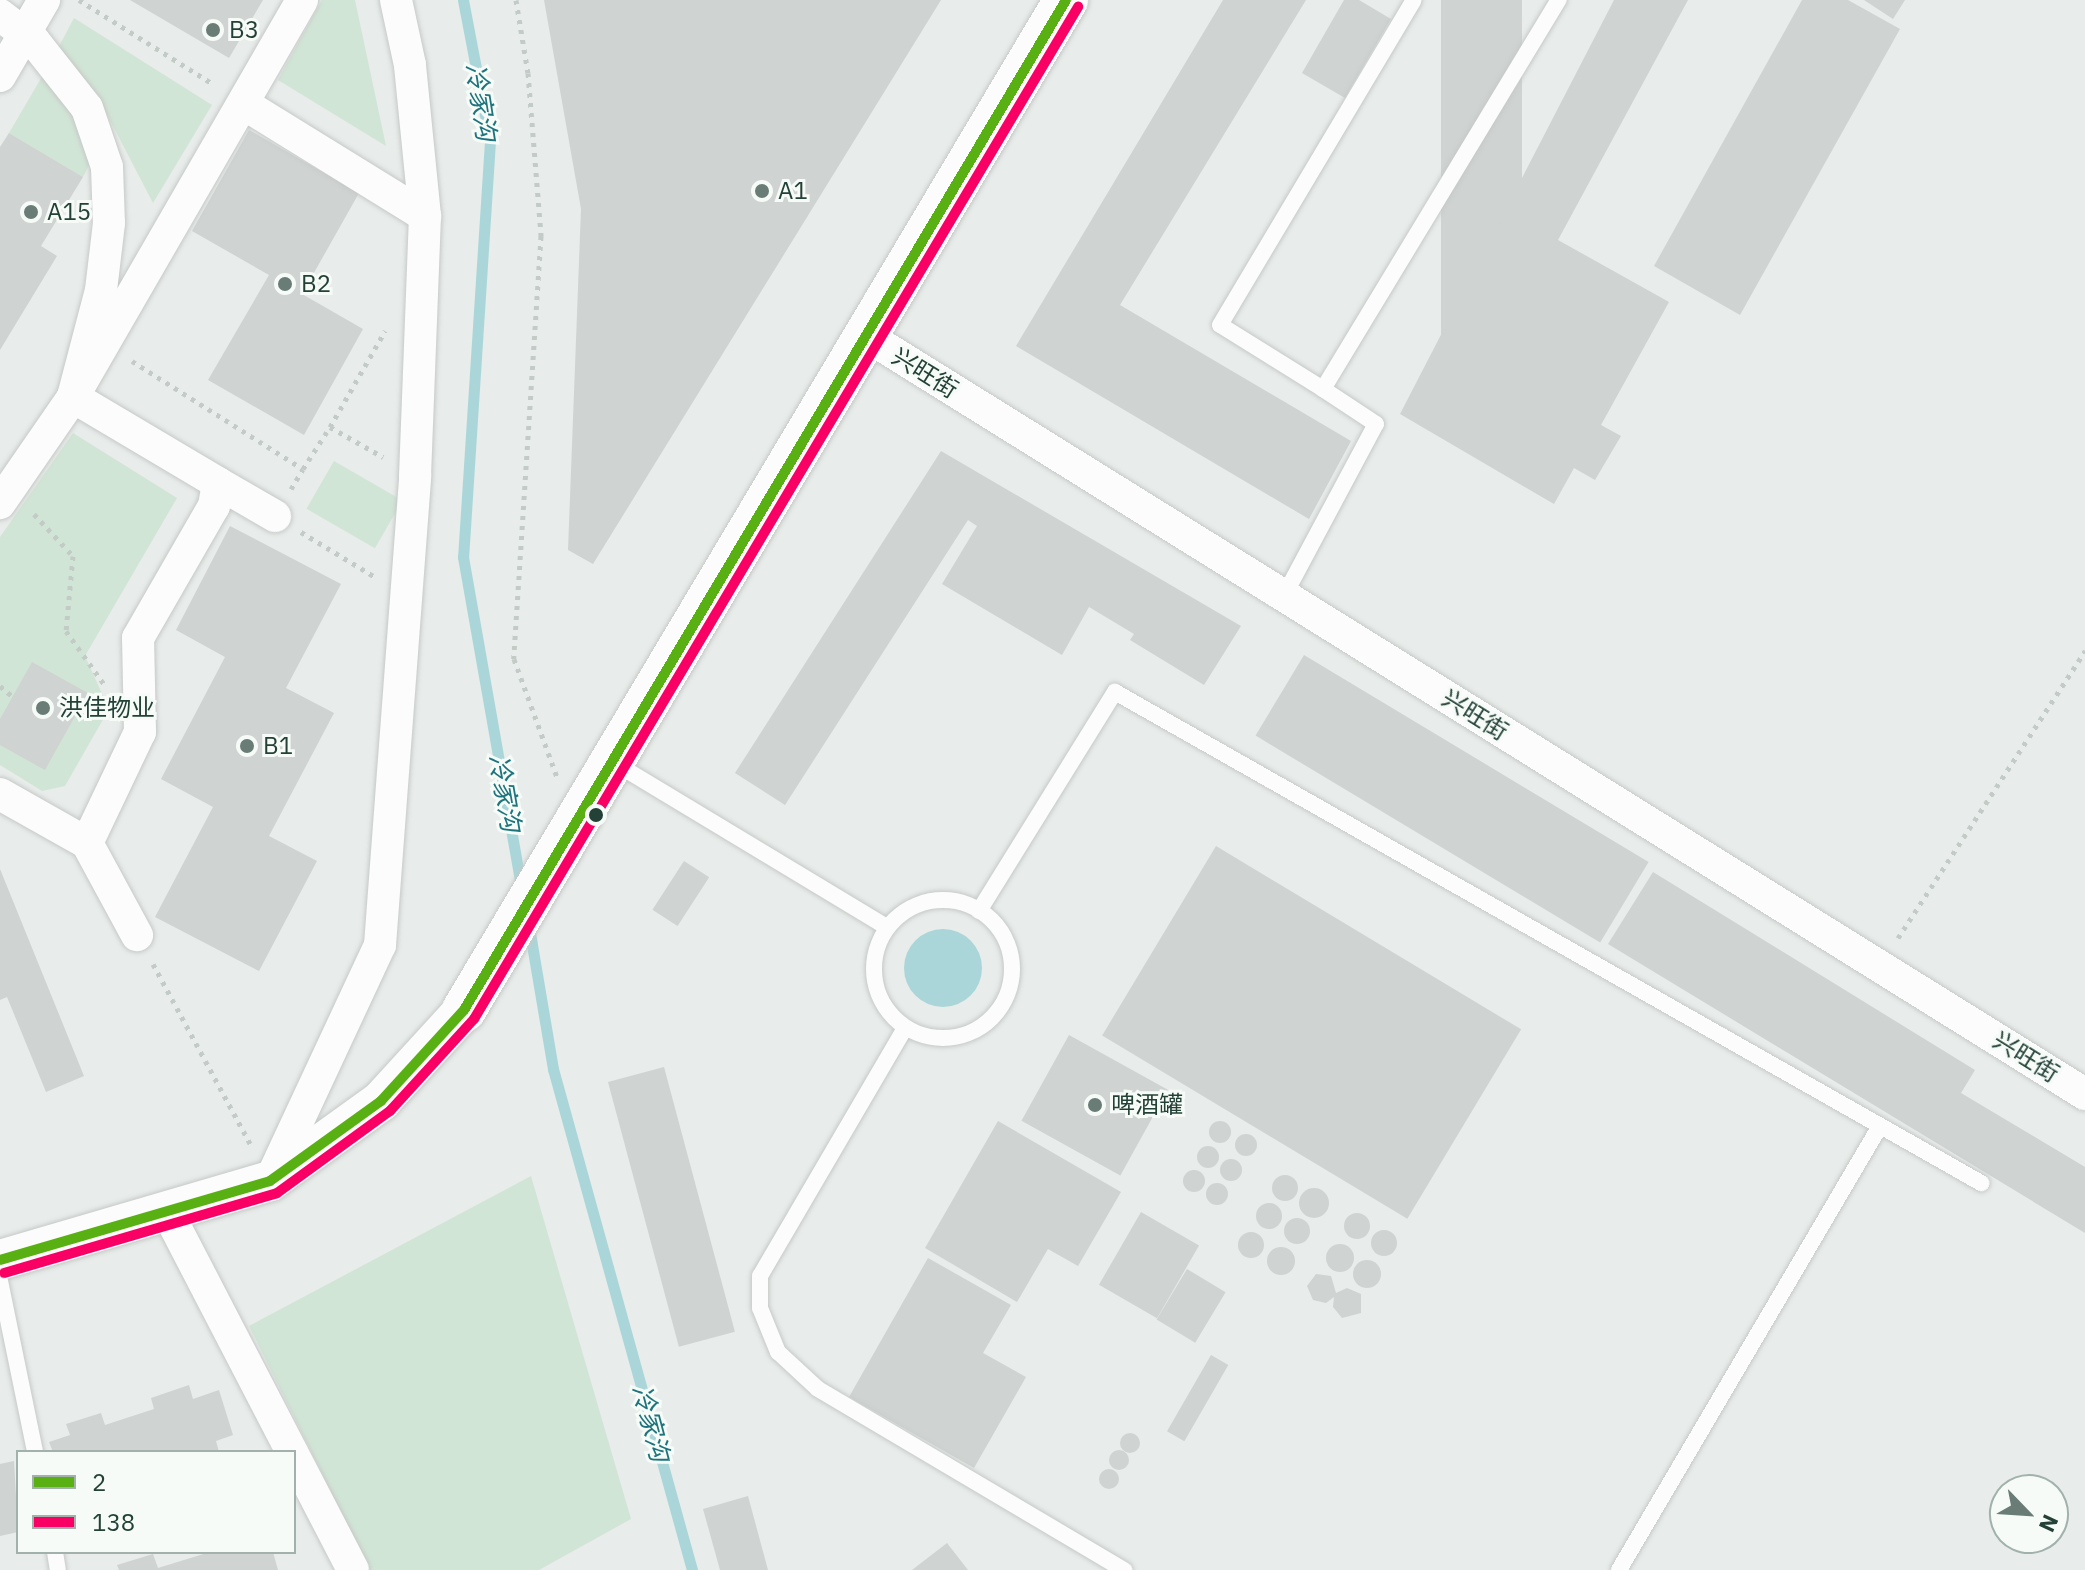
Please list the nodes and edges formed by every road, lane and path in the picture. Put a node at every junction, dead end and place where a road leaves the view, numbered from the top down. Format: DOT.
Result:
graph roads {
  1 [pos="44,0"];
  2 [pos="79,0"];
  3 [pos="302,0"];
  4 [pos="396,0"];
  5 [pos="516,0"];
  6 [pos="1066,0"];
  7 [pos="1414,0"];
  8 [pos="1559,0"];
  9 [pos="13,24"];
  10 [pos="0,76"];
  11 [pos="244,104"];
  12 [pos="425,216"];
  13 [pos="393,317"];
  14 [pos="865,335"];
  15 [pos="107,345"];
  16 [pos="1323,389"];
  17 [pos="73,397"];
  18 [pos="330,427"];
  19 [pos="303,469"];
  20 [pos="415,476"];
  21 [pos="218,483"];
  22 [pos="6,496"];
  23 [pos="275,516"];
  24 [pos="407,596"];
  25 [pos="1284,596"];
  26 [pos="2085,651"];
  27 [pos="0,686"];
  28 [pos="13,697"];
  29 [pos="139,734"];
  30 [pos="612,761"];
  31 [pos="0,794"];
  32 [pos="575,825"];
  33 [pos="87,843"];
  34 [pos="979,911"];
  35 [pos="887,927"];
  36 [pos="137,935"];
  37 [pos="1880,966"];
  38 [pos="464,1010"];
  39 [pos="905,1028"];
  40 [pos="2085,1094"];
  41 [pos="1880,1126"];
  42 [pos="270,1181"];
  43 [pos="1981,1183"];
  44 [pos="167,1211"];
  45 [pos="0,1260"];
  46 [pos="0,1281"];
  47 [pos="35,1450"];
  48 [pos="291,1450"];
  49 [pos="296,1460"];
  50 [pos="353,1570"];
  51 [pos="1124,1570"];
  52 [pos="1619,1570"];
  1 -- 9 [label="street"];
  2 -- 11 [label="path"];
  3 -- 11 [label="street"];
  4 -- 12 [label="street"];
  5 -- 32 [label="path"];
  6 -- 14 [label="main road"];
  7 -- 16 [label="lane"];
  8 -- 16 [label="lane"];
  9 -- 10 [label="street"];
  9 -- 17 [label="street"];
  11 -- 12 [label="street"];
  11 -- 15 [label="street"];
  12 -- 20 [label="street"];
  13 -- 18 [label="path"];
  14 -- 25 [label="street, 兴旺街"];
  14 -- 30 [label="main road"];
  15 -- 17 [label="street"];
  15 -- 19 [label="path"];
  16 -- 25 [label="lane"];
  17 -- 21 [label="street"];
  17 -- 22 [label="street"];
  18 -- 19 [label="path"];
  18 -- 20 [label="path"];
  19 -- 23 [label="path"];
  20 -- 24 [label="street"];
  21 -- 23 [label="street"];
  21 -- 29 [label="street"];
  22 -- 29 [label="path"];
  23 -- 24 [label="path"];
  24 -- 42 [label="street"];
  25 -- 37 [label="street, 兴旺街"];
  26 -- 37 [label="path"];
  27 -- 28 [label="path"];
  29 -- 33 [label="street"];
  30 -- 32 [label="main road"];
  30 -- 35 [label="lane"];
  31 -- 33 [label="street"];
  32 -- 38 [label="main road"];
  33 -- 36 [label="street"];
  34 -- 35 [label="lane"];
  34 -- 39 [label="lane"];
  34 -- 41 [label="lane"];
  35 -- 39 [label="lane"];
  36 -- 42 [label="path"];
  37 -- 40 [label="street, 兴旺街"];
  38 -- 42 [label="street"];
  39 -- 51 [label="lane"];
  41 -- 43 [label="lane"];
  41 -- 52 [label="lane"];
  42 -- 44 [label="street"];
  44 -- 45 [label="street"];
  44 -- 48 [label="street"];
  46 -- 47 [label="lane"];
  49 -- 50 [label="street"];
}
